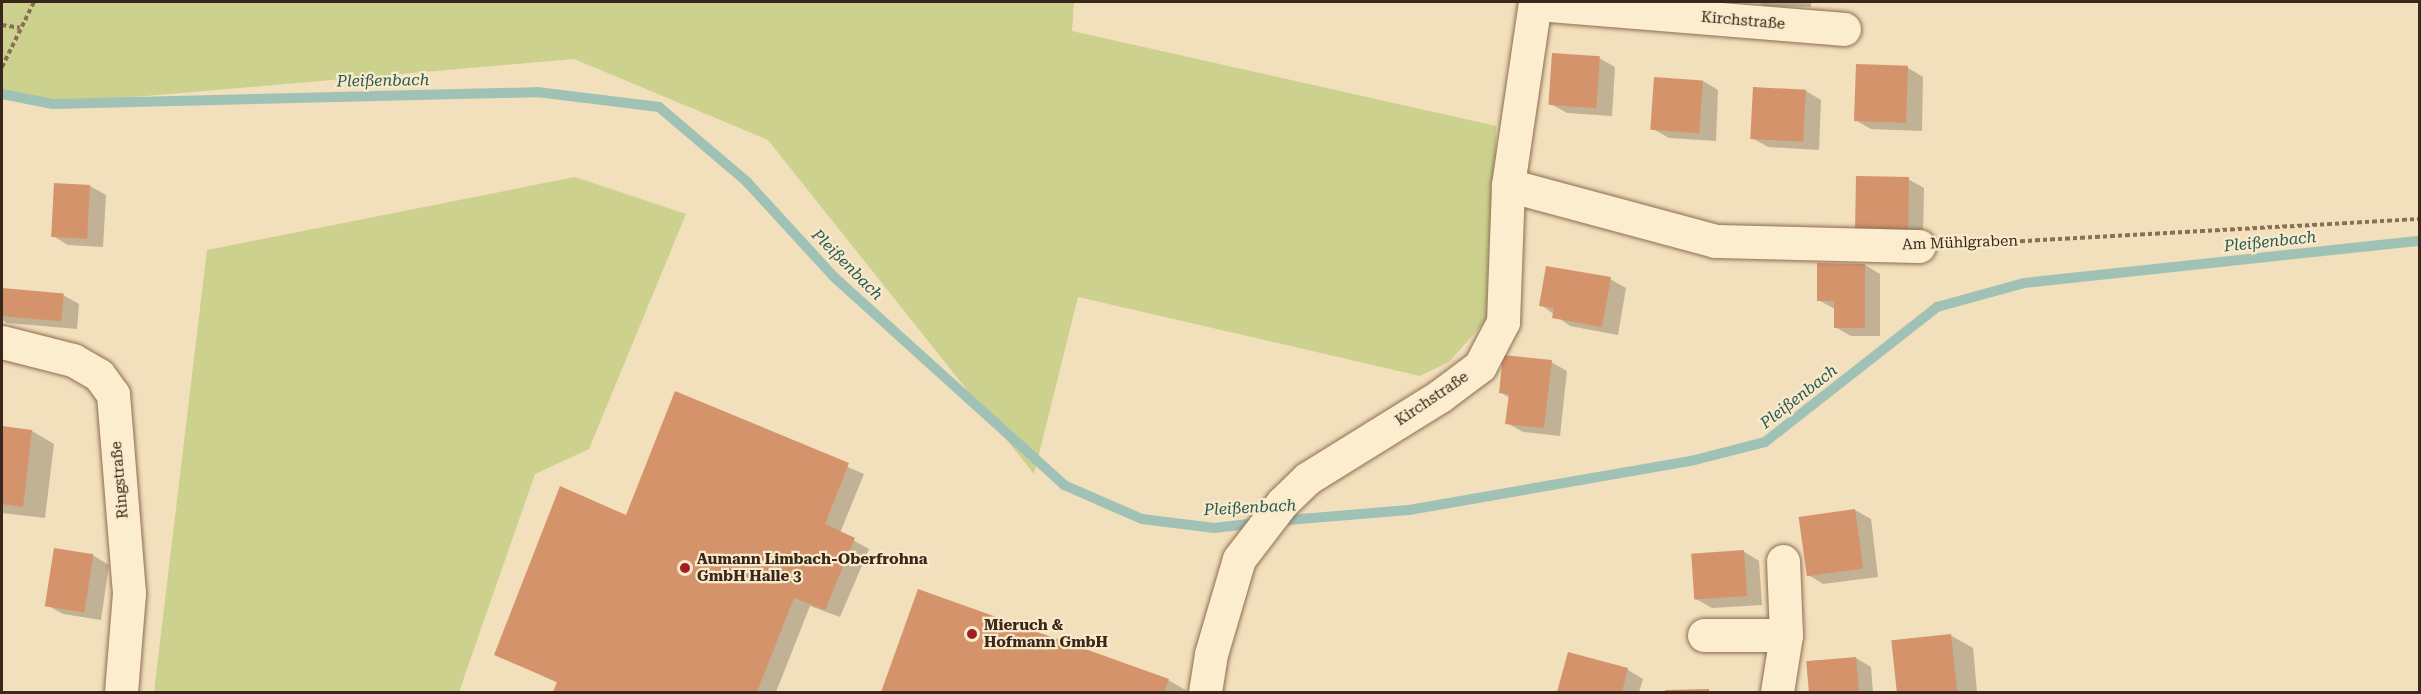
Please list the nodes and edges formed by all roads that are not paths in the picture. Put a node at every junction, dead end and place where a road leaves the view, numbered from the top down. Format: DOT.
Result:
graph roads {
  1 [pos="1535,3"];
  2 [pos="1844,29"];
  3 [pos="1508,185"];
  4 [pos="1919,246"];
  5 [pos="2,342"];
  6 [pos="1783,561"];
  7 [pos="1704,635"];
  8 [pos="1786,635"];
  9 [pos="121,693"];
  10 [pos="1205,693"];
  11 [pos="1777,693"];
  1 -- 2 [label="street, Kirchstraße"];
  1 -- 3 [label="street, Kirchstraße"];
  3 -- 4 [label="street, Am Mühlgraben"];
  3 -- 10 [label="street, Kirchstraße"];
  5 -- 9 [label="street, Ringstraße"];
  6 -- 8 [label="street"];
  7 -- 8 [label="street"];
  8 -- 11 [label="street"];
}
